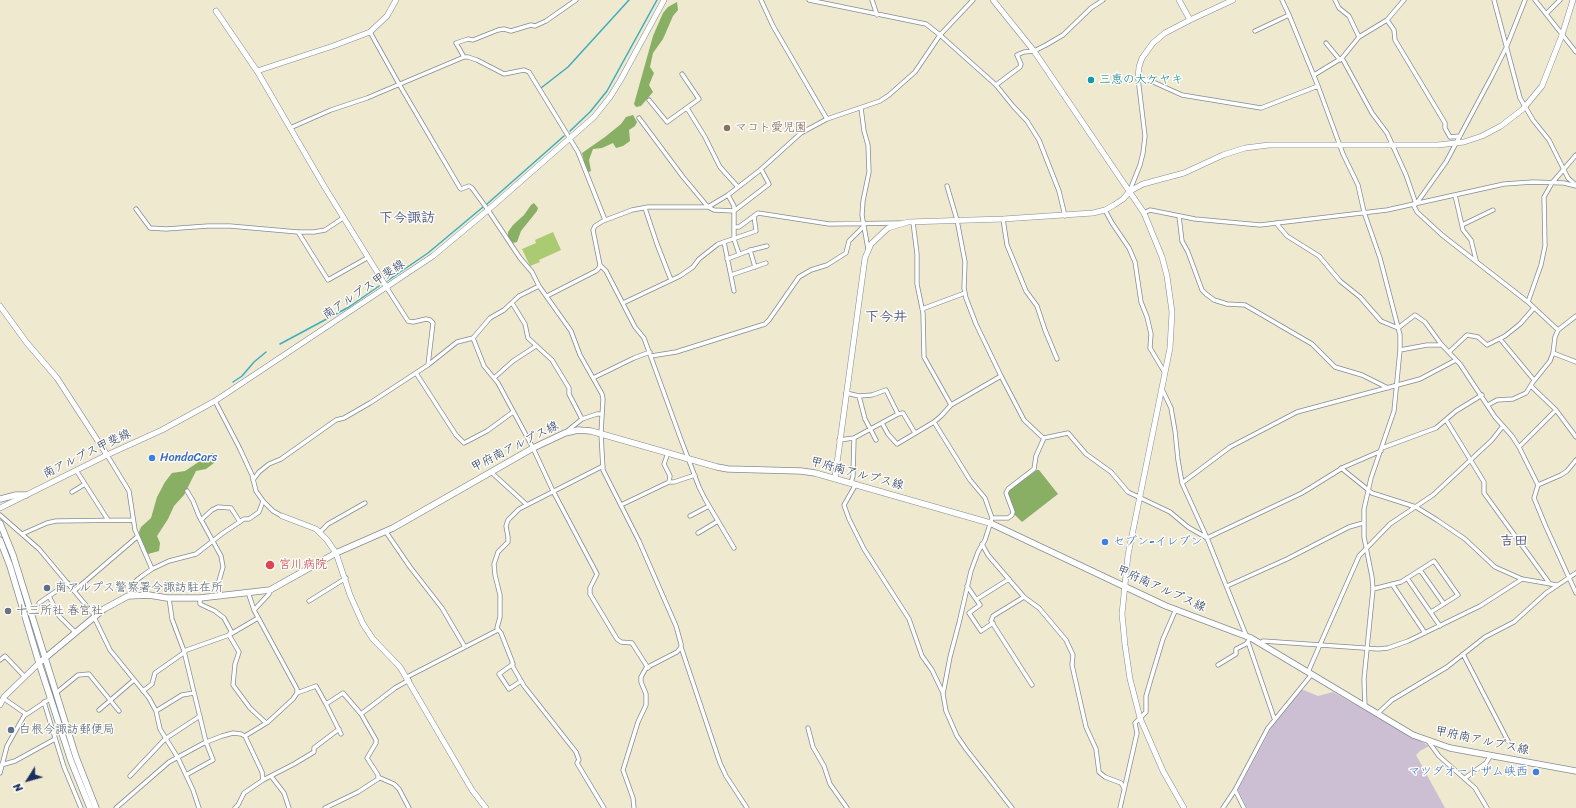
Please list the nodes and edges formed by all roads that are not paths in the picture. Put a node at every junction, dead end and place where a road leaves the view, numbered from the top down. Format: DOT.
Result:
graph roads {
  1 [pos="396,0"];
  2 [pos="576,0"];
  3 [pos="664,0"];
  4 [pos="761,0"];
  5 [pos="809,0"];
  6 [pos="872,0"];
  7 [pos="973,0"];
  8 [pos="993,0"];
  9 [pos="1103,0"];
  10 [pos="1179,0"];
  11 [pos="1233,0"];
  12 [pos="1282,0"];
  13 [pos="1336,0"];
  14 [pos="1404,0"];
  15 [pos="1494,0"];
  16 [pos="1525,0"];
  17 [pos="1535,0"];
  18 [pos="1560,0"];
  19 [pos="1573,0"];
  20 [pos="216,11"];
  21 [pos="1546,14"];
  22 [pos="877,15"];
  23 [pos="1289,15"];
  24 [pos="1190,20"];
  25 [pos="1387,20"];
  26 [pos="1255,31"];
  27 [pos="370,32"];
  28 [pos="1562,35"];
  29 [pos="940,36"];
  30 [pos="1359,38"];
  31 [pos="1326,43"];
  32 [pos="1506,48"];
  33 [pos="1034,51"];
  34 [pos="1576,52"];
  35 [pos="464,57"];
  36 [pos="1341,59"];
  37 [pos="257,71"];
  38 [pos="682,74"];
  39 [pos="1314,75"];
  40 [pos="1138,78"];
  41 [pos="398,84"];
  42 [pos="996,85"];
  43 [pos="1318,86"];
  44 [pos="649,100"];
  45 [pos="1525,106"];
  46 [pos="687,108"];
  47 [pos="861,108"];
  48 [pos="639,118"];
  49 [pos="828,119"];
  50 [pos="290,128"];
  51 [pos="1460,136"];
  52 [pos="570,138"];
  53 [pos="1457,143"];
  54 [pos="1339,145"];
  55 [pos="1393,146"];
  56 [pos="1576,155"];
  57 [pos="761,168"];
  58 [pos="1563,170"];
  59 [pos="1552,183"];
  60 [pos="947,186"];
  61 [pos="1576,186"];
  62 [pos="738,187"];
  63 [pos="1130,191"];
  64 [pos="728,195"];
  65 [pos="1455,195"];
  66 [pos="1415,204"];
  67 [pos="708,207"];
  68 [pos="645,208"];
  69 [pos="136,209"];
  70 [pos="488,210"];
  71 [pos="1106,210"];
  72 [pos="1493,210"];
  73 [pos="734,211"];
  74 [pos="1364,212"];
  75 [pos="1144,213"];
  76 [pos="754,216"];
  77 [pos="1065,216"];
  78 [pos="1179,216"];
  79 [pos="343,218"];
  80 [pos="1003,219"];
  81 [pos="605,220"];
  82 [pos="957,220"];
  83 [pos="913,222"];
  84 [pos="902,223"];
  85 [pos="1276,223"];
  86 [pos="864,224"];
  87 [pos="1462,225"];
  88 [pos="734,227"];
  89 [pos="298,232"];
  90 [pos="734,239"];
  91 [pos="724,242"];
  92 [pos="767,246"];
  93 [pos="868,249"];
  94 [pos="750,250"];
  95 [pos="739,254"];
  96 [pos="367,258"];
  97 [pos="727,259"];
  98 [pos="1476,260"];
  99 [pos="766,263"];
  100 [pos="600,265"];
  101 [pos="755,267"];
  102 [pos="731,275"];
  103 [pos="671,280"];
  104 [pos="539,286"];
  105 [pos="387,288"];
  106 [pos="734,290"];
  107 [pos="965,293"];
  108 [pos="547,296"];
  109 [pos="1528,302"];
  110 [pos="512,303"];
  111 [pos="623,303"];
  112 [pos="0,306"];
  113 [pos="1534,308"];
  114 [pos="922,309"];
  115 [pos="1576,316"];
  116 [pos="1398,328"];
  117 [pos="1558,330"];
  118 [pos="472,338"];
  119 [pos="1500,339"];
  120 [pos="536,346"];
  121 [pos="1442,346"];
  122 [pos="1400,350"];
  123 [pos="1449,352"];
  124 [pos="650,354"];
  125 [pos="1553,354"];
  126 [pos="1057,359"];
  127 [pos="1456,360"];
  128 [pos="1576,362"];
  129 [pos="428,365"];
  130 [pos="416,373"];
  131 [pos="1165,373"];
  132 [pos="1001,376"];
  133 [pos="494,378"];
  134 [pos="593,378"];
  135 [pos="1534,380"];
  136 [pos="1396,386"];
  137 [pos="1531,386"];
  138 [pos="1388,388"];
  139 [pos="1162,389"];
  140 [pos="846,394"];
  141 [pos="1482,395"];
  142 [pos="859,396"];
  143 [pos="215,401"];
  144 [pos="951,405"];
  145 [pos="1488,405"];
  146 [pos="1556,410"];
  147 [pos="513,412"];
  148 [pos="602,414"];
  149 [pos="898,414"];
  150 [pos="582,419"];
  151 [pos="1446,420"];
  152 [pos="934,422"];
  153 [pos="882,423"];
  154 [pos="1503,426"];
  155 [pos="871,429"];
  156 [pos="565,433"];
  157 [pos="601,433"];
  158 [pos="915,433"];
  159 [pos="1576,437"];
  160 [pos="854,438"];
  161 [pos="1044,438"];
  162 [pos="839,440"];
  163 [pos="876,440"];
  164 [pos="1519,446"];
  165 [pos="533,448"];
  166 [pos="1381,450"];
  167 [pos="668,453"];
  168 [pos="107,455"];
  169 [pos="689,459"];
  170 [pos="1470,460"];
  171 [pos="1576,460"];
  172 [pos="603,466"];
  173 [pos="1341,468"];
  174 [pos="76,470"];
  175 [pos="491,472"];
  176 [pos="695,474"];
  177 [pos="834,478"];
  178 [pos="253,480"];
  179 [pos="669,482"];
  180 [pos="1182,483"];
  181 [pos="85,484"];
  182 [pos="853,484"];
  183 [pos="1538,485"];
  184 [pos="553,490"];
  185 [pos="1367,490"];
  186 [pos="187,491"];
  187 [pos="72,492"];
  188 [pos="26,495"];
  189 [pos="1139,498"];
  190 [pos="0,499"];
  191 [pos="263,501"];
  192 [pos="364,503"];
  193 [pos="526,504"];
  194 [pos="621,505"];
  195 [pos="709,506"];
  196 [pos="1416,507"];
  197 [pos="0,508"];
  198 [pos="0,515"];
  199 [pos="282,516"];
  200 [pos="690,516"];
  201 [pos="108,520"];
  202 [pos="132,520"];
  203 [pos="201,520"];
  204 [pos="991,521"];
  205 [pos="240,522"];
  206 [pos="718,522"];
  207 [pos="0,523"];
  208 [pos="1363,523"];
  209 [pos="320,532"];
  210 [pos="386,532"];
  211 [pos="698,533"];
  212 [pos="22,534"];
  213 [pos="138,537"];
  214 [pos="1207,538"];
  215 [pos="0,540"];
  216 [pos="212,542"];
  217 [pos="982,544"];
  218 [pos="734,548"];
  219 [pos="1366,549"];
  220 [pos="336,553"];
  221 [pos="152,569"];
  222 [pos="1420,570"];
  223 [pos="1576,573"];
  224 [pos="346,578"];
  225 [pos="1407,578"];
  226 [pos="1569,578"];
  227 [pos="1009,579"];
  228 [pos="1522,579"];
  229 [pos="68,583"];
  230 [pos="1392,584"];
  231 [pos="1550,584"];
  232 [pos="1125,585"];
  233 [pos="967,586"];
  234 [pos="1227,586"];
  235 [pos="1557,586"];
  236 [pos="1373,589"];
  237 [pos="270,590"];
  238 [pos="74,591"];
  239 [pos="248,592"];
  240 [pos="1576,593"];
  241 [pos="49,596"];
  242 [pos="130,596"];
  243 [pos="220,596"];
  244 [pos="1024,597"];
  245 [pos="169,598"];
  246 [pos="200,598"];
  247 [pos="977,599"];
  248 [pos="309,601"];
  249 [pos="39,603"];
  250 [pos="1444,604"];
  251 [pos="1176,609"];
  252 [pos="254,610"];
  253 [pos="1431,612"];
  254 [pos="95,617"];
  255 [pos="258,618"];
  256 [pos="993,623"];
  257 [pos="1440,626"];
  258 [pos="498,630"];
  259 [pos="75,632"];
  260 [pos="1425,633"];
  261 [pos="230,635"];
  262 [pos="1248,638"];
  263 [pos="1260,643"];
  264 [pos="1320,645"];
  265 [pos="464,647"];
  266 [pos="681,647"];
  267 [pos="1367,648"];
  268 [pos="185,652"];
  269 [pos="1463,654"];
  270 [pos="44,658"];
  271 [pos="0,660"];
  272 [pos="39,663"];
  273 [pos="513,664"];
  274 [pos="1218,665"];
  275 [pos="648,668"];
  276 [pos="1310,673"];
  277 [pos="24,677"];
  278 [pos="408,679"];
  279 [pos="134,680"];
  280 [pos="521,681"];
  281 [pos="1032,685"];
  282 [pos="143,691"];
  283 [pos="56,693"];
  284 [pos="194,693"];
  285 [pos="297,693"];
  286 [pos="943,694"];
  287 [pos="3,696"];
  288 [pos="50,698"];
  289 [pos="111,700"];
  290 [pos="44,702"];
  291 [pos="326,704"];
  292 [pos="0,705"];
  293 [pos="1365,707"];
  294 [pos="99,710"];
  295 [pos="120,711"];
  296 [pos="156,711"];
  297 [pos="26,714"];
  298 [pos="361,714"];
  299 [pos="1377,714"];
  300 [pos="200,716"];
  301 [pos="1140,718"];
  302 [pos="1274,718"];
  303 [pos="266,723"];
  304 [pos="808,728"];
  305 [pos="339,729"];
  306 [pos="341,734"];
  307 [pos="246,736"];
  308 [pos="54,739"];
  309 [pos="165,739"];
  310 [pos="1428,740"];
  311 [pos="1508,741"];
  312 [pos="206,742"];
  313 [pos="1491,755"];
  314 [pos="178,758"];
  315 [pos="1,765"];
  316 [pos="1576,771"];
  317 [pos="0,773"];
  318 [pos="186,774"];
  319 [pos="130,776"];
  320 [pos="271,776"];
  321 [pos="378,777"];
  322 [pos="1465,778"];
  323 [pos="263,780"];
  324 [pos="1124,788"];
  325 [pos="1235,790"];
  326 [pos="238,807"];
  327 [pos="80,808"];
  328 [pos="90,808"];
  329 [pos="96,808"];
  330 [pos="116,808"];
  331 [pos="199,808"];
  332 [pos="289,808"];
  333 [pos="326,808"];
  334 [pos="410,808"];
  335 [pos="486,808"];
  336 [pos="604,808"];
  337 [pos="634,808"];
  338 [pos="747,808"];
  339 [pos="846,808"];
  340 [pos="1012,808"];
  341 [pos="1120,808"];
  342 [pos="1184,808"];
  343 [pos="1223,808"];
  344 [pos="1244,808"];
  345 [pos="1487,808"];
  1 -- 27 [label="street"];
  2 -- 35 [label="street"];
  3 -- 52 [label="street, 南アルプス甲斐線"];
  4 -- 49 [label="street"];
  5 -- 22 [label="street"];
  6 -- 22 [label="street"];
  7 -- 29 [label="street"];
  8 -- 33 [label="street"];
  9 -- 33 [label="street"];
  10 -- 24 [label="street"];
  11 -- 24 [label="street"];
  12 -- 23 [label="street"];
  13 -- 30 [label="street"];
  14 -- 25 [label="street"];
  15 -- 32 [label="street"];
  16 -- 32 [label="street"];
  17 -- 21 [label="street"];
  18 -- 21 [label="street"];
  19 -- 28 [label="street"];
  20 -- 37 [label="street"];
  21 -- 28 [label="street"];
  22 -- 29 [label="street"];
  23 -- 26 [label="street"];
  23 -- 39 [label="street"];
  24 -- 40 [label="street"];
  25 -- 30 [label="street"];
  25 -- 51 [label="street"];
  27 -- 37 [label="street"];
  27 -- 41 [label="street"];
  28 -- 34 [label="street"];
  28 -- 45 [label="street"];
  29 -- 42 [label="street"];
  29 -- 47 [label="street"];
  30 -- 36 [label="street"];
  31 -- 36 [label="street"];
  32 -- 45 [label="street"];
  32 -- 51 [label="street"];
  33 -- 42 [label="street"];
  33 -- 63 [label="street"];
  35 -- 41 [label="street"];
  35 -- 52 [label="street"];
  36 -- 39 [label="street"];
  36 -- 55 [label="street"];
  37 -- 50 [label="street"];
  38 -- 46 [label="street"];
  39 -- 43 [label="street"];
  40 -- 43 [label="street"];
  40 -- 63 [label="street"];
  41 -- 50 [label="street"];
  41 -- 70 [label="street"];
  42 -- 77 [label="street"];
  43 -- 54 [label="street"];
  44 -- 46 [label="street"];
  45 -- 53 [label="street"];
  45 -- 58 [label="street"];
  46 -- 62 [label="street"];
  47 -- 49 [label="street"];
  47 -- 86 [label="street"];
  48 -- 67 [label="street"];
  49 -- 57 [label="street"];
  50 -- 79 [label="street"];
  51 -- 53 [label="street"];
  52 -- 70 [label="street, 南アルプス甲斐線"];
  52 -- 81 [label="street"];
  53 -- 55 [label="street"];
  53 -- 66 [label="street"];
  54 -- 55 [label="street"];
  54 -- 63 [label="street"];
  54 -- 74 [label="street"];
  55 -- 66 [label="street"];
  56 -- 58 [label="street"];
  57 -- 62 [label="street"];
  57 -- 73 [label="street"];
  58 -- 59 [label="street"];
  58 -- 61 [label="street"];
  59 -- 61 [label="street"];
  59 -- 65 [label="street"];
  59 -- 109 [label="street"];
  60 -- 82 [label="street"];
  62 -- 64 [label="street"];
  63 -- 71 [label="street"];
  63 -- 75 [label="street"];
  64 -- 67 [label="street"];
  64 -- 73 [label="street"];
  65 -- 66 [label="street"];
  65 -- 87 [label="street"];
  66 -- 74 [label="street"];
  66 -- 98 [label="street"];
  67 -- 68 [label="street"];
  67 -- 73 [label="street"];
  68 -- 81 [label="street"];
  68 -- 103 [label="street"];
  69 -- 89 [label="street"];
  70 -- 104 [label="street"];
  70 -- 105 [label="street, 南アルプス甲斐線"];
  71 -- 77 [label="street"];
  71 -- 131 [label="street"];
  72 -- 87 [label="street"];
  73 -- 88 [label="street"];
  74 -- 85 [label="street"];
  74 -- 116 [label="street"];
  75 -- 78 [label="street"];
  75 -- 131 [label="street"];
  76 -- 86 [label="street"];
  76 -- 88 [label="street"];
  76 -- 90 [label="street"];
  77 -- 80 [label="street"];
  78 -- 85 [label="street"];
  78 -- 138 [label="street"];
  79 -- 89 [label="street"];
  79 -- 96 [label="street"];
  80 -- 82 [label="street"];
  80 -- 126 [label="street"];
  81 -- 100 [label="street"];
  82 -- 83 [label="street"];
  82 -- 107 [label="street"];
  83 -- 84 [label="street"];
  83 -- 114 [label="street"];
  84 -- 86 [label="street"];
  84 -- 93 [label="street"];
  85 -- 116 [label="street"];
  86 -- 93 [label="street"];
  86 -- 124 [label="street"];
  87 -- 98 [label="street"];
  88 -- 90 [label="street"];
  89 -- 96 [label="street"];
  90 -- 91 [label="street"];
  90 -- 95 [label="street"];
  91 -- 97 [label="street"];
  91 -- 103 [label="street"];
  92 -- 94 [label="street"];
  93 -- 140 [label="street"];
  94 -- 95 [label="street"];
  94 -- 101 [label="street"];
  95 -- 97 [label="street"];
  96 -- 105 [label="street"];
  97 -- 102 [label="street"];
  98 -- 109 [label="street"];
  99 -- 101 [label="street"];
  100 -- 108 [label="street"];
  100 -- 111 [label="street"];
  101 -- 102 [label="street"];
  102 -- 106 [label="street"];
  103 -- 111 [label="street"];
  104 -- 108 [label="street"];
  104 -- 110 [label="street"];
  105 -- 129 [label="street"];
  105 -- 143 [label="street, 南アルプス甲斐線"];
  107 -- 114 [label="street"];
  107 -- 132 [label="street"];
  108 -- 134 [label="street"];
  109 -- 113 [label="street"];
  110 -- 118 [label="street"];
  110 -- 120 [label="street"];
  111 -- 124 [label="street"];
  112 -- 168 [label="street"];
  113 -- 117 [label="street"];
  113 -- 119 [label="street"];
  114 -- 144 [label="street"];
  115 -- 117 [label="street"];
  116 -- 121 [label="street"];
  116 -- 122 [label="street"];
  117 -- 125 [label="street"];
  118 -- 129 [label="street"];
  118 -- 133 [label="street"];
  119 -- 123 [label="street"];
  119 -- 135 [label="street"];
  120 -- 133 [label="street"];
  120 -- 150 [label="street"];
  121 -- 122 [label="street"];
  121 -- 123 [label="street"];
  122 -- 136 [label="street"];
  123 -- 127 [label="street"];
  124 -- 134 [label="street"];
  124 -- 169 [label="street"];
  125 -- 128 [label="street"];
  125 -- 135 [label="street"];
  127 -- 136 [label="street"];
  127 -- 141 [label="street"];
  129 -- 130 [label="street"];
  130 -- 147 [label="street"];
  130 -- 178 [label="street"];
  131 -- 139 [label="street"];
  132 -- 144 [label="street"];
  132 -- 161 [label="street"];
  133 -- 147 [label="street"];
  134 -- 148 [label="street"];
  135 -- 137 [label="street"];
  136 -- 138 [label="street"];
  136 -- 166 [label="street"];
  137 -- 145 [label="street"];
  137 -- 146 [label="street"];
  138 -- 180 [label="street"];
  139 -- 180 [label="street"];
  139 -- 189 [label="street"];
  140 -- 142 [label="street"];
  140 -- 162 [label="street"];
  141 -- 145 [label="street"];
  141 -- 151 [label="street"];
  142 -- 149 [label="street"];
  142 -- 155 [label="street"];
  143 -- 168 [label="street, 南アルプス甲斐線"];
  143 -- 178 [label="street"];
  144 -- 152 [label="street"];
  145 -- 154 [label="street"];
  146 -- 159 [label="street"];
  146 -- 164 [label="street"];
  147 -- 165 [label="street"];
  148 -- 150 [label="street"];
  148 -- 157 [label="street"];
  149 -- 153 [label="street"];
  149 -- 158 [label="street"];
  150 -- 156 [label="street"];
  151 -- 166 [label="street"];
  151 -- 170 [label="street"];
  152 -- 158 [label="street"];
  152 -- 204 [label="street"];
  153 -- 155 [label="street"];
  153 -- 158 [label="street"];
  154 -- 164 [label="street"];
  154 -- 170 [label="street"];
  155 -- 160 [label="street"];
  155 -- 163 [label="street"];
  156 -- 157 [label="main road, 甲府南アルプス線"];
  156 -- 165 [label="main road, 甲府南アルプス線"];
  157 -- 167 [label="main road, 甲府南アルプス線"];
  157 -- 172 [label="street"];
  160 -- 162 [label="street"];
  160 -- 182 [label="street"];
  161 -- 189 [label="street"];
  161 -- 204 [label="street"];
  162 -- 177 [label="street"];
  164 -- 183 [label="street"];
  165 -- 175 [label="main road, 甲府南アルプス線"];
  165 -- 184 [label="street"];
  166 -- 173 [label="street"];
  166 -- 185 [label="street"];
  167 -- 169 [label="main road, 甲府南アルプス線"];
  167 -- 179 [label="street"];
  168 -- 174 [label="street, 南アルプス甲斐線"];
  168 -- 202 [label="street"];
  169 -- 176 [label="street"];
  169 -- 177 [label="main road, 甲府南アルプス線"];
  170 -- 196 [label="street"];
  170 -- 231 [label="street"];
  171 -- 183 [label="street"];
  172 -- 184 [label="street"];
  172 -- 194 [label="street"];
  173 -- 185 [label="street"];
  173 -- 214 [label="street"];
  174 -- 181 [label="street"];
  174 -- 188 [label="street, 南アルプス甲斐線"];
  175 -- 193 [label="street"];
  175 -- 210 [label="main road, 甲府南アルプス線"];
  176 -- 179 [label="street"];
  176 -- 195 [label="street"];
  177 -- 182 [label="main road, 甲府南アルプス線"];
  178 -- 191 [label="street"];
  179 -- 194 [label="street"];
  180 -- 214 [label="street"];
  181 -- 187 [label="street"];
  181 -- 201 [label="street"];
  182 -- 204 [label="main road, 甲府南アルプス線"];
  182 -- 286 [label="street"];
  183 -- 226 [label="street"];
  184 -- 193 [label="street"];
  184 -- 275 [label="street"];
  185 -- 196 [label="street"];
  185 -- 208 [label="street"];
  186 -- 203 [label="street"];
  188 -- 190 [label="main road"];
  188 -- 197 [label="street, 南アルプス甲斐線"];
  189 -- 214 [label="street"];
  189 -- 232 [label="street"];
  191 -- 199 [label="street"];
  191 -- 205 [label="street"];
  192 -- 209 [label="street"];
  193 -- 258 [label="street"];
  194 -- 266 [label="street"];
  195 -- 200 [label="street"];
  195 -- 206 [label="street"];
  196 -- 219 [label="street"];
  196 -- 228 [label="street"];
  198 -- 212 [label="street"];
  199 -- 209 [label="street"];
  201 -- 202 [label="street"];
  201 -- 212 [label="street"];
  202 -- 213 [label="street"];
  203 -- 205 [label="street"];
  203 -- 216 [label="street"];
  204 -- 217 [label="street"];
  204 -- 232 [label="main road, 甲府南アルプス線"];
  205 -- 216 [label="street"];
  206 -- 211 [label="street"];
  206 -- 218 [label="street"];
  207 -- 270 [label="main road"];
  208 -- 219 [label="street"];
  208 -- 234 [label="street"];
  209 -- 220 [label="street"];
  210 -- 220 [label="main road, 甲府南アルプス線"];
  210 -- 265 [label="street"];
  212 -- 229 [label="street"];
  213 -- 221 [label="street"];
  213 -- 238 [label="street"];
  214 -- 234 [label="street"];
  215 -- 272 [label="main road"];
  216 -- 221 [label="street"];
  216 -- 243 [label="street"];
  217 -- 227 [label="street"];
  217 -- 233 [label="street"];
  219 -- 236 [label="street"];
  219 -- 264 [label="street"];
  220 -- 224 [label="street"];
  220 -- 237 [label="main road, 甲府南アルプス線"];
  221 -- 242 [label="street"];
  222 -- 225 [label="street"];
  222 -- 250 [label="street"];
  222 -- 250 [label="street"];
  223 -- 226 [label="street"];
  224 -- 248 [label="street"];
  224 -- 278 [label="street"];
  225 -- 230 [label="street"];
  225 -- 253 [label="street"];
  226 -- 235 [label="street"];
  226 -- 240 [label="street"];
  227 -- 244 [label="street"];
  227 -- 247 [label="street"];
  228 -- 231 [label="street"];
  228 -- 257 [label="street"];
  229 -- 238 [label="street"];
  229 -- 241 [label="street"];
  230 -- 236 [label="street"];
  230 -- 260 [label="street"];
  231 -- 235 [label="street"];
  232 -- 251 [label="main road, 甲府南アルプス線"];
  232 -- 301 [label="street"];
  233 -- 247 [label="street"];
  233 -- 286 [label="street"];
  234 -- 262 [label="street"];
  235 -- 269 [label="street"];
  236 -- 267 [label="street"];
  237 -- 239 [label="main road, 甲府南アルプス線"];
  237 -- 252 [label="street"];
  238 -- 254 [label="street"];
  239 -- 243 [label="main road, 甲府南アルプス線"];
  239 -- 252 [label="street"];
  241 -- 249 [label="street"];
  241 -- 259 [label="street"];
  242 -- 245 [label="main road, 甲府南アルプス線"];
  242 -- 254 [label="main road, 甲府南アルプス線"];
  243 -- 246 [label="main road, 甲府南アルプス線"];
  244 -- 256 [label="street"];
  244 -- 324 [label="street"];
  245 -- 246 [label="main road, 甲府南アルプス線"];
  245 -- 268 [label="street"];
  246 -- 261 [label="street"];
  247 -- 256 [label="street"];
  250 -- 253 [label="street"];
  251 -- 262 [label="main road, 甲府南アルプス線"];
  251 -- 301 [label="street"];
  252 -- 255 [label="street"];
  253 -- 257 [label="street"];
  254 -- 259 [label="main road, 甲府南アルプス線"];
  254 -- 279 [label="street"];
  255 -- 261 [label="street"];
  255 -- 285 [label="street"];
  256 -- 281 [label="street"];
  257 -- 260 [label="street"];
  258 -- 265 [label="street"];
  258 -- 273 [label="street"];
  259 -- 270 [label="main road, 甲府南アルプス線"];
  260 -- 267 [label="street"];
  261 -- 268 [label="street"];
  261 -- 303 [label="street"];
  262 -- 263 [label="main road, 甲府南アルプス線"];
  262 -- 274 [label="street"];
  262 -- 302 [label="street"];
  263 -- 264 [label="street"];
  263 -- 276 [label="main road, 甲府南アルプス線"];
  264 -- 267 [label="street"];
  264 -- 276 [label="street"];
  265 -- 278 [label="street"];
  266 -- 275 [label="street"];
  266 -- 338 [label="street"];
  267 -- 293 [label="street"];
  268 -- 282 [label="street"];
  268 -- 284 [label="street"];
  269 -- 299 [label="street"];
  269 -- 311 [label="street"];
  270 -- 272 [label="main road, 甲府南アルプス線"];
  270 -- 283 [label="main road"];
  271 -- 277 [label="street"];
  272 -- 277 [label="street"];
  272 -- 288 [label="main road"];
  273 -- 280 [label="street"];
  273 -- 280 [label="street"];
  275 -- 337 [label="street"];
  276 -- 293 [label="main road, 甲府南アルプス線"];
  276 -- 302 [label="street"];
  277 -- 287 [label="street"];
  278 -- 298 [label="street"];
  278 -- 335 [label="street"];
  279 -- 282 [label="street"];
  279 -- 289 [label="street"];
  280 -- 336 [label="street"];
  282 -- 296 [label="street"];
  283 -- 289 [label="street"];
  283 -- 329 [label="main road"];
  284 -- 296 [label="street"];
  284 -- 300 [label="street"];
  285 -- 291 [label="street"];
  285 -- 303 [label="street"];
  286 -- 340 [label="street"];
  287 -- 292 [label="street"];
  287 -- 297 [label="street"];
  288 -- 290 [label="street"];
  288 -- 328 [label="main road"];
  289 -- 294 [label="street"];
  289 -- 295 [label="street"];
  290 -- 297 [label="street"];
  290 -- 308 [label="street"];
  291 -- 298 [label="street"];
  291 -- 305 [label="street"];
  293 -- 299 [label="main road, 甲府南アルプス線"];
  296 -- 309 [label="street"];
  297 -- 315 [label="street"];
  298 -- 321 [label="street"];
  299 -- 310 [label="main road, 甲府南アルプス線"];
  300 -- 309 [label="street"];
  300 -- 312 [label="street"];
  301 -- 324 [label="street"];
  301 -- 342 [label="street"];
  302 -- 325 [label="street"];
  303 -- 307 [label="street"];
  304 -- 339 [label="street"];
  305 -- 306 [label="street"];
  305 -- 320 [label="street"];
  307 -- 312 [label="street"];
  307 -- 323 [label="street"];
  308 -- 315 [label="street"];
  308 -- 327 [label="street"];
  309 -- 314 [label="street"];
  309 -- 319 [label="street"];
  310 -- 313 [label="main road, 甲府南アルプス線"];
  310 -- 322 [label="street"];
  312 -- 314 [label="street"];
  312 -- 318 [label="street"];
  313 -- 316 [label="main road, 甲府南アルプス線"];
  313 -- 322 [label="street"];
  314 -- 318 [label="street"];
  314 -- 330 [label="street"];
  315 -- 317 [label="street"];
  318 -- 331 [label="street"];
  320 -- 323 [label="street"];
  320 -- 332 [label="street"];
  321 -- 333 [label="street"];
  321 -- 334 [label="street"];
  322 -- 345 [label="street"];
  323 -- 326 [label="street"];
  324 -- 341 [label="street"];
  325 -- 343 [label="street"];
  325 -- 344 [label="street"];
}
